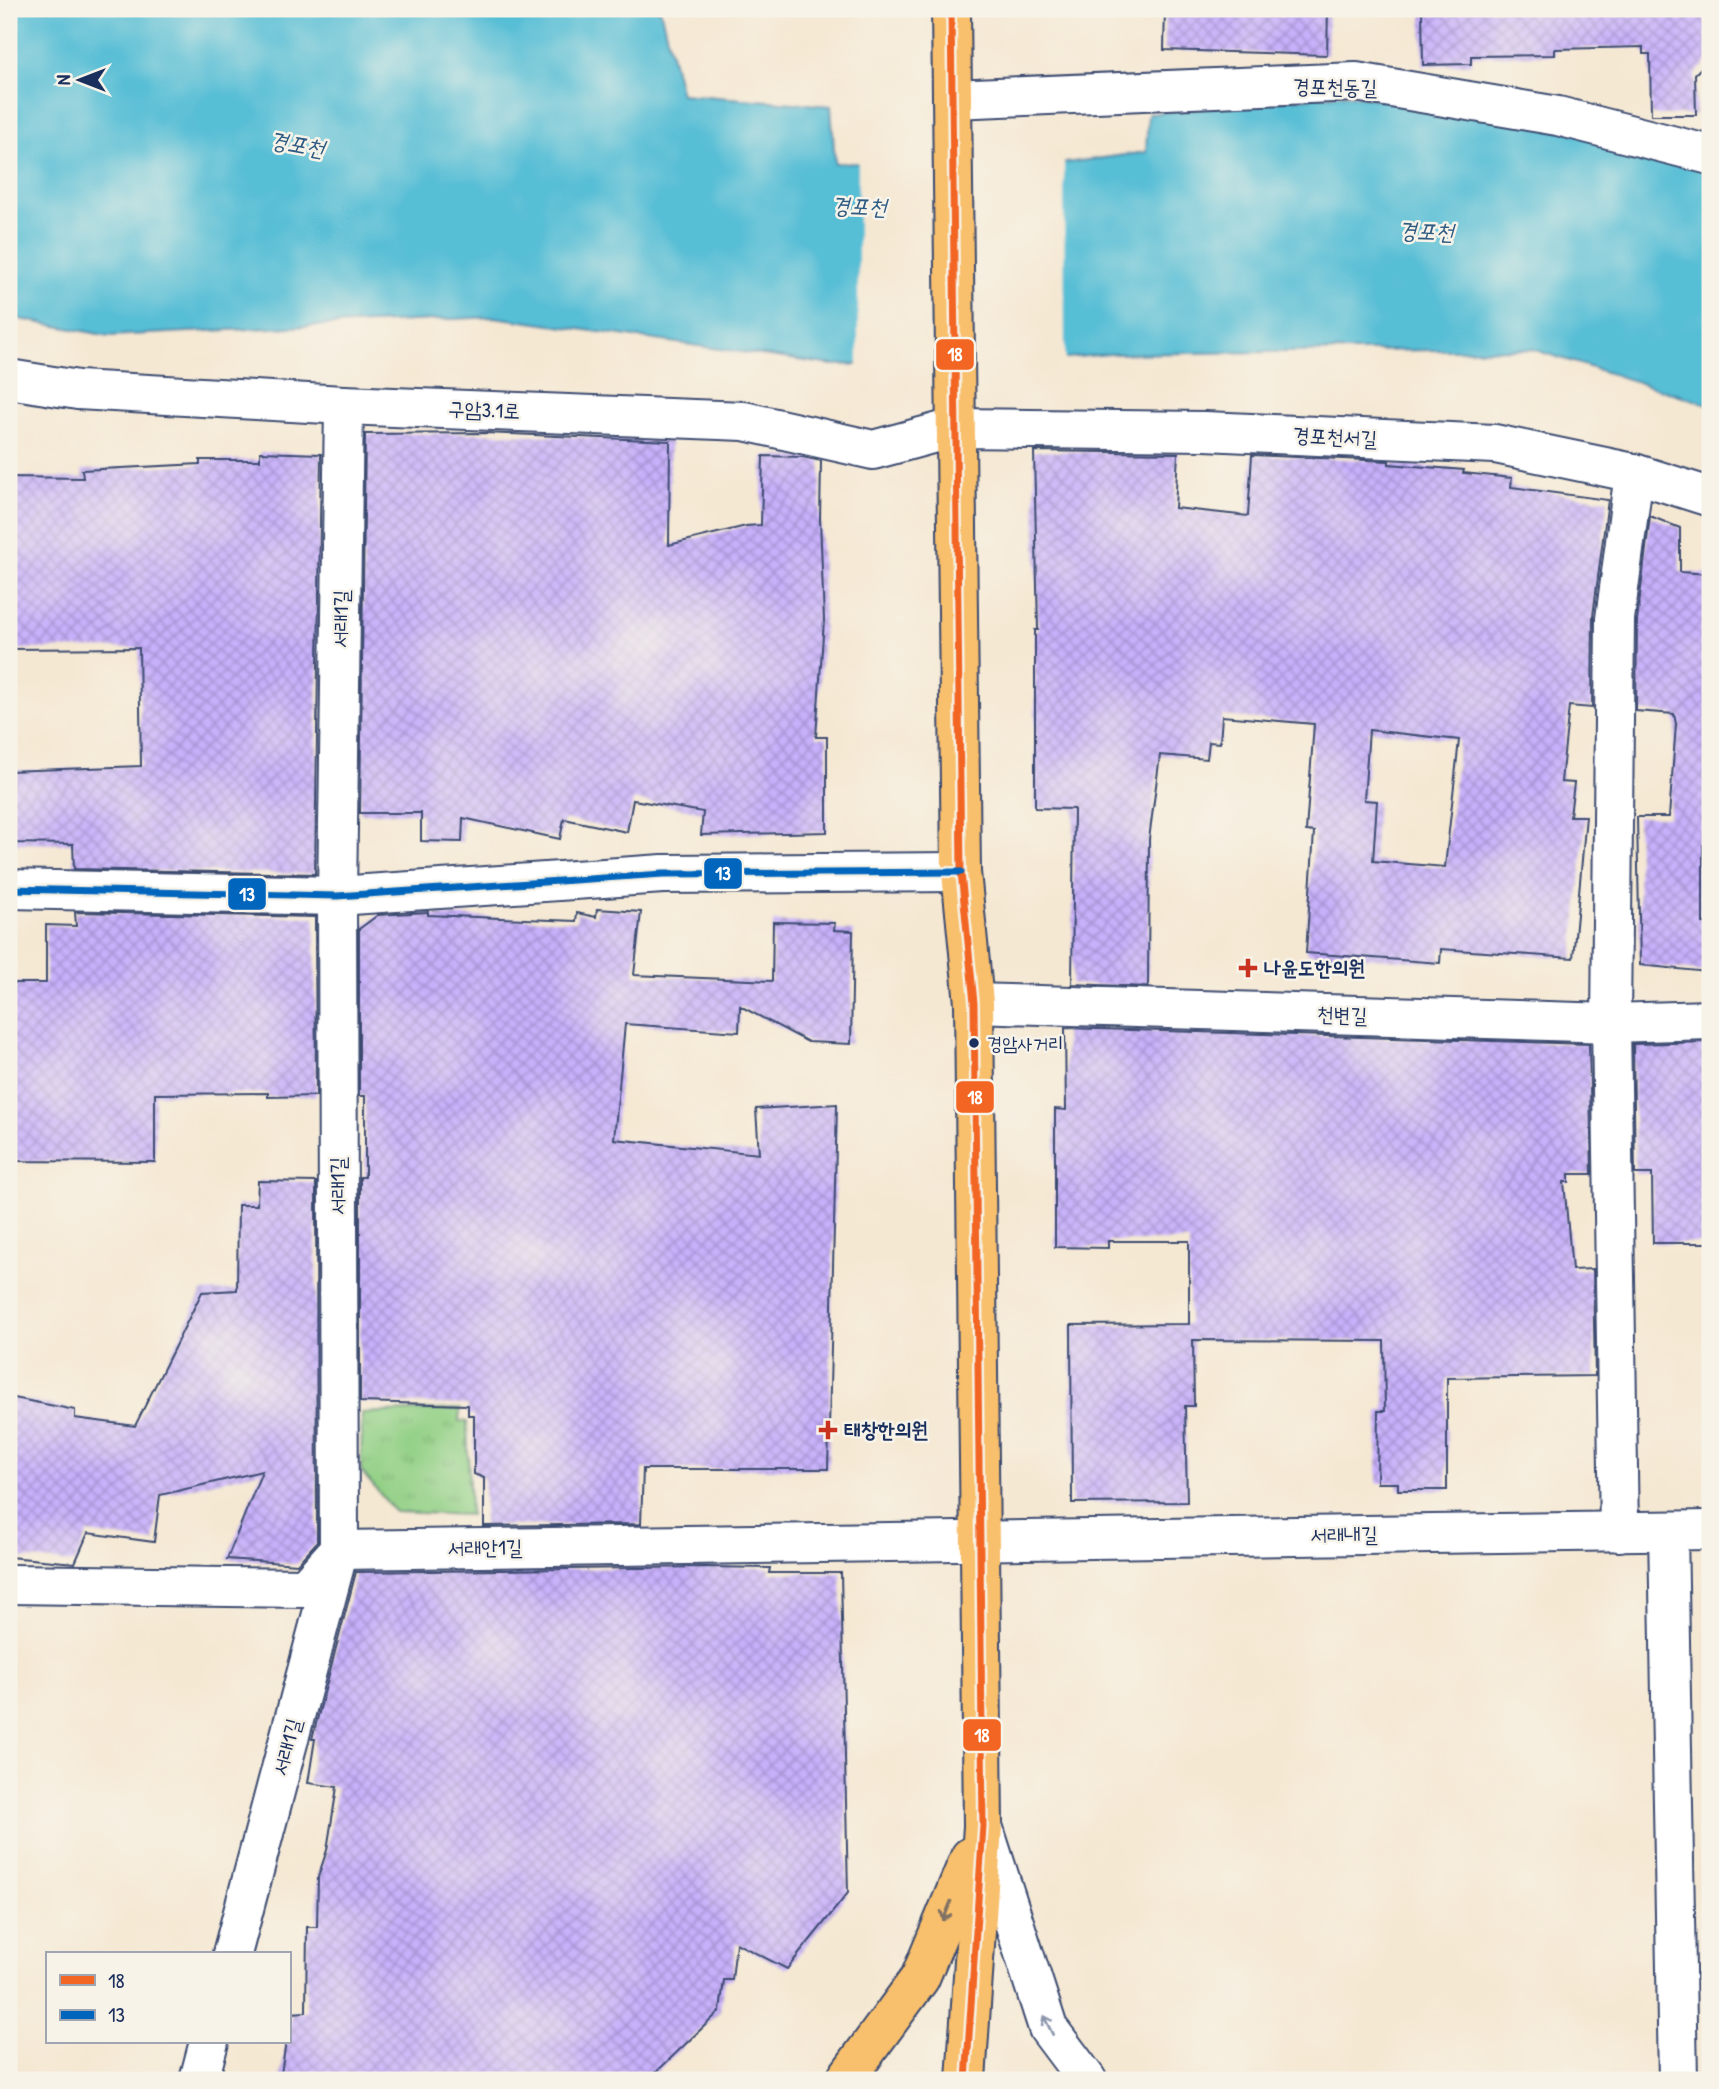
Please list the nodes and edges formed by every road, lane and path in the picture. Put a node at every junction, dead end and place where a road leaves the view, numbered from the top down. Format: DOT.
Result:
graph roads {
  1 [pos="951,9"];
  2 [pos="952,99"];
  3 [pos="1710,155"];
  4 [pos="9,379"];
  5 [pos="344,405"];
  6 [pos="954,415"];
  7 [pos="1634,473"];
  8 [pos="1710,497"];
  9 [pos="961,872"];
  10 [pos="9,889"];
  11 [pos="337,897"];
  12 [pos="974,1003"];
  13 [pos="1710,1020"];
  14 [pos="1611,1023"];
  15 [pos="1710,1530"];
  16 [pos="1668,1531"];
  17 [pos="1619,1532"];
  18 [pos="978,1539"];
  19 [pos="339,1550"];
  20 [pos="9,1584"];
  21 [pos="983,1826"];
  22 [pos="233,1952"];
  23 [pos="208,2044"];
  24 [pos="199,2080"];
  25 [pos="845,2080"];
  26 [pos="966,2080"];
  27 [pos="1087,2080"];
  28 [pos="1678,2080"];
  1 -- 2 [label="main road"];
  2 -- 3 [label="street, 경포천동길"];
  2 -- 6 [label="main road"];
  4 -- 5 [label="street, 구암3.1로"];
  5 -- 6 [label="street, 구암3.1로"];
  5 -- 11 [label="street, 서래1길"];
  6 -- 7 [label="street, 경포천서길"];
  6 -- 9 [label="main road"];
  7 -- 8 [label="street, 경포천서길"];
  7 -- 14 [label="street"];
  9 -- 11 [label="street"];
  9 -- 12 [label="main road"];
  10 -- 11 [label="street"];
  11 -- 19 [label="street, 서래1길"];
  12 -- 14 [label="street, 천변길"];
  12 -- 18 [label="main road"];
  13 -- 14 [label="street, 천변길"];
  14 -- 17 [label="street"];
  15 -- 16 [label="street, 서래내길"];
  16 -- 17 [label="street, 서래내길"];
  16 -- 28 [label="street"];
  17 -- 18 [label="street, 서래내길"];
  18 -- 19 [label="street, 서래안1길"];
  18 -- 21 [label="main road"];
  19 -- 20 [label="street"];
  19 -- 22 [label="street, 서래1길"];
  21 -- 25 [label="main road, one-way"];
  21 -- 26 [label="main road"];
  27 -- 21 [label="street, one-way"];
  23 -- 24 [label="street"];
}
